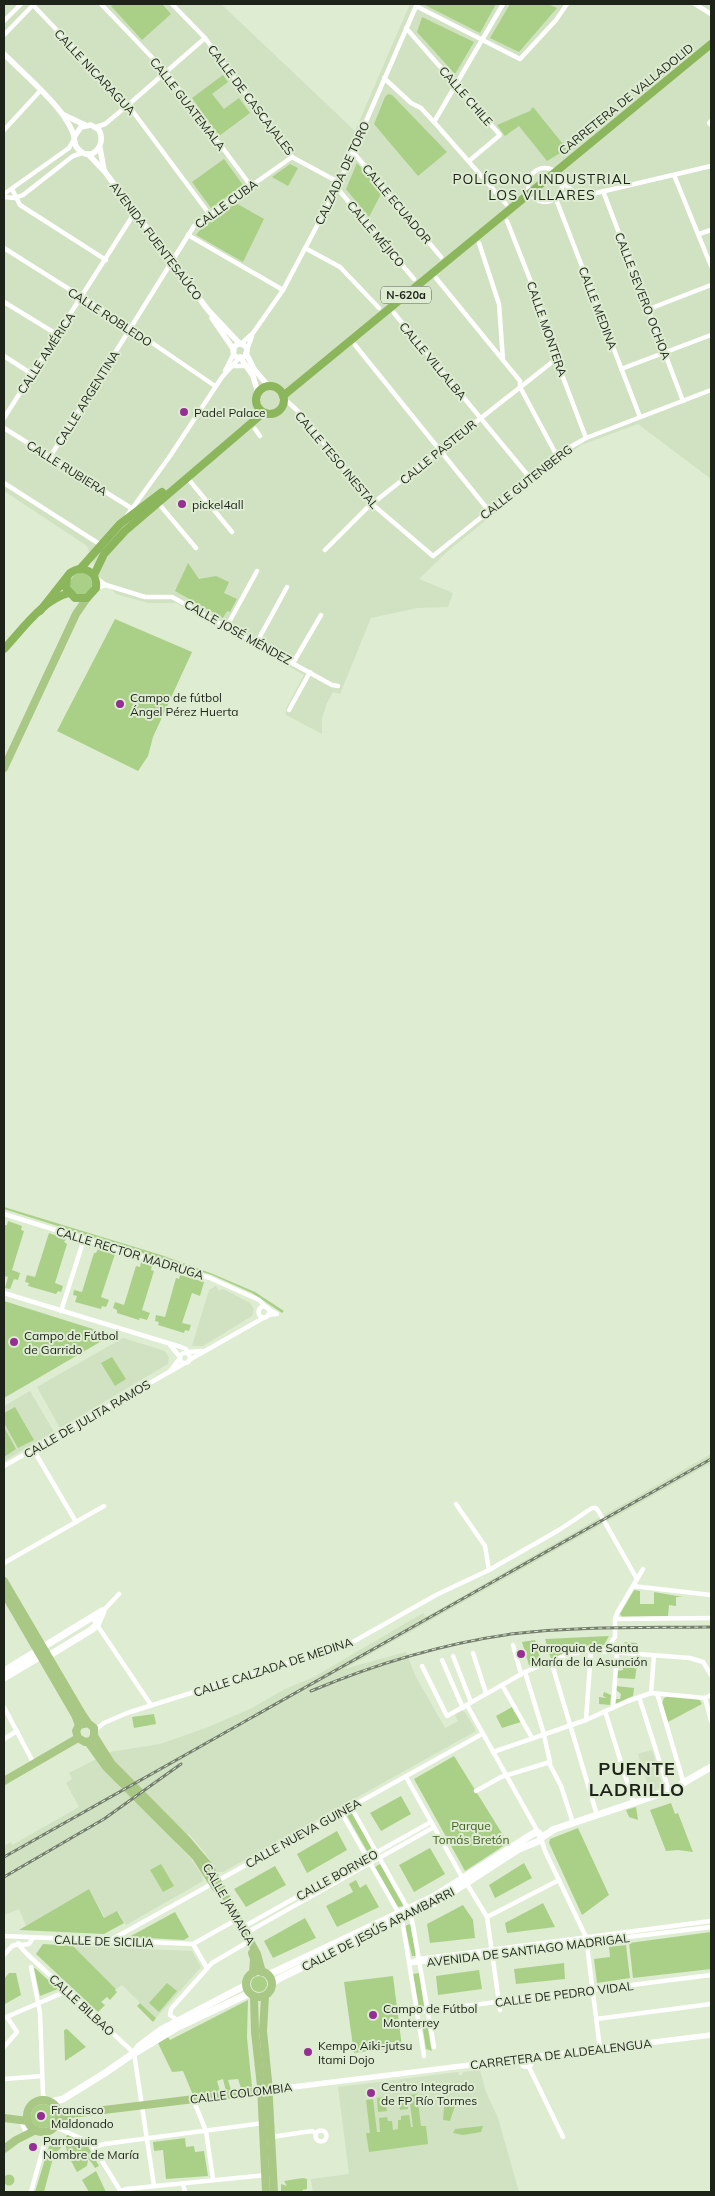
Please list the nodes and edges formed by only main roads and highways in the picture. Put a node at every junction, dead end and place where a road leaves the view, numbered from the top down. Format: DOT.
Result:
graph roads {
  1 [pos="711,44"];
  2 [pos="286,399"];
  3 [pos="263,412"];
  4 [pos="206,460"];
  5 [pos="80,569"];
  6 [pos="94,576"];
  7 [pos="67,578"];
  8 [pos="72,596"];
  9 [pos="87,598"];
  10 [pos="40,610"];
  11 [pos="76,614"];
  12 [pos="4,649"];
  13 [pos="4,768"];
  14 [pos="4,1580"];
  15 [pos="4,1593"];
  16 [pos="103,1611"];
  17 [pos="95,1621"];
  18 [pos="43,1652"];
  19 [pos="4,1671"];
  20 [pos="4,1678"];
  21 [pos="89,1730"];
  22 [pos="78,1738"];
  23 [pos="711,1767"];
  24 [pos="4,1781"];
  25 [pos="215,1882"];
  26 [pos="400,1916"];
  27 [pos="253,1973"];
  28 [pos="265,1973"];
  29 [pos="272,1983"];
  30 [pos="246,1985"];
  31 [pos="252,1995"];
  32 [pos="265,1996"];
  33 [pos="134,2053"];
  34 [pos="265,2091"];
  35 [pos="63,2099"];
  36 [pos="48,2101"];
  37 [pos="58,2113"];
  38 [pos="5,2118"];
  39 [pos="26,2121"];
  40 [pos="36,2130"];
  41 [pos="16,2140"];
  42 [pos="4,2149"];
  43 [pos="266,2192"];
  44 [pos="274,2192"];
  1 -- 2 [label="highway, CARRETERA DE VALLADOLID / N-620a"];
  2 -- 3 [label="highway, CARRETERA DE VALLADOLID"];
  2 -- 3 [label="highway"];
  3 -- 4 [label="highway, CARRETERA DE VALLADOLID"];
  4 -- 5 [label="highway, CARRETERA DE VALLADOLID"];
  4 -- 6 [label="highway, CARRETERA DE VALLADOLID"];
  5 -- 6 [label="highway"];
  5 -- 7 [label="highway"];
  6 -- 9 [label="highway"];
  7 -- 8 [label="highway"];
  7 -- 10 [label="highway"];
  8 -- 9 [label="highway"];
  8 -- 10 [label="highway"];
  8 -- 11 [label="main road"];
  9 -- 11 [label="main road"];
  10 -- 12 [label="highway"];
  11 -- 13 [label="main road"];
  14 -- 18 [label="main road"];
  15 -- 18 [label="main road"];
  16 -- 17 [label="main road"];
  17 -- 18 [label="main road"];
  17 -- 18 [label="main road"];
  18 -- 19 [label="main road"];
  18 -- 20 [label="main road"];
  18 -- 21 [label="main road, CALLE JAMAICA"];
  21 -- 22 [label="main road"];
  21 -- 22 [label="main road"];
  21 -- 25 [label="main road, CALLE JAMAICA"];
  22 -- 24 [label="main road"];
  23 -- 26 [label="main road, CALLE DE JESÚS ARAMBARRI"];
  25 -- 27 [label="main road, CALLE JAMAICA"];
  25 -- 28 [label="main road, CALLE JAMAICA"];
  26 -- 28 [label="main road, CALLE DE JESÚS ARAMBARRI"];
  26 -- 29 [label="main road, CALLE DE JESÚS ARAMBARRI"];
  27 -- 28 [label="main road"];
  27 -- 30 [label="main road"];
  28 -- 29 [label="main road"];
  29 -- 32 [label="main road"];
  30 -- 31 [label="main road"];
  30 -- 33 [label="main road"];
  31 -- 32 [label="main road"];
  31 -- 33 [label="main road"];
  31 -- 34 [label="main road"];
  32 -- 34 [label="main road"];
  33 -- 35 [label="main road"];
  34 -- 37 [label="main road, CALLE COLOMBIA"];
  34 -- 43 [label="main road"];
  34 -- 44 [label="main road"];
  35 -- 36 [label="main road"];
  35 -- 37 [label="main road"];
  36 -- 37 [label="main road"];
  36 -- 39 [label="main road"];
  37 -- 40 [label="main road"];
  38 -- 39 [label="main road"];
  39 -- 40 [label="main road"];
  39 -- 41 [label="main road"];
  40 -- 41 [label="main road"];
  41 -- 42 [label="main road"];
}
